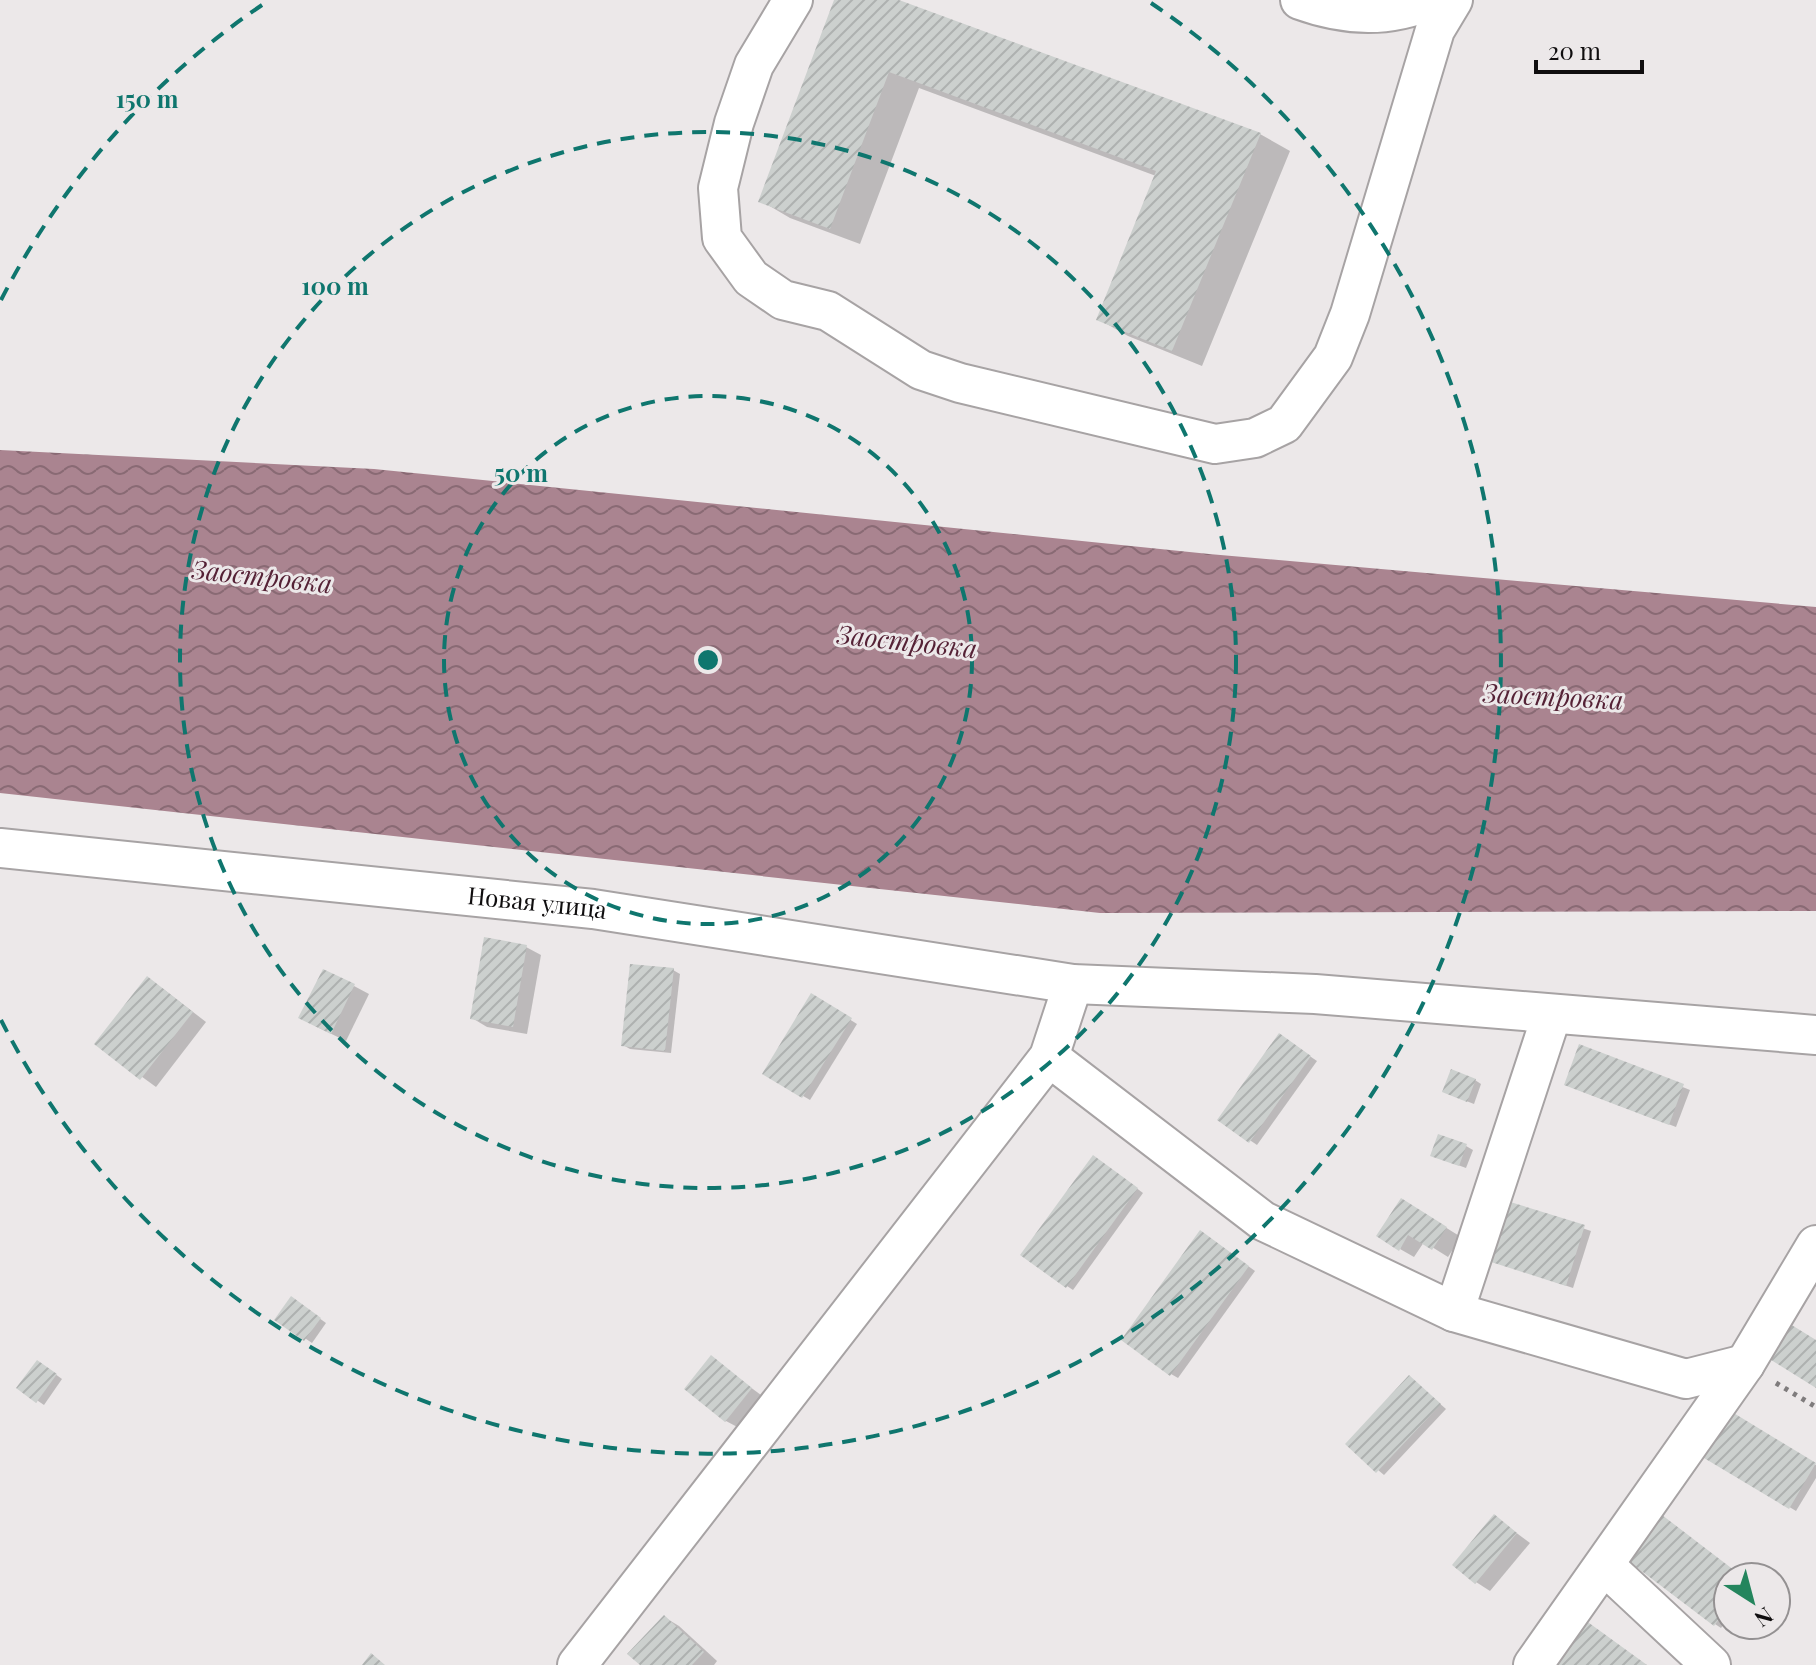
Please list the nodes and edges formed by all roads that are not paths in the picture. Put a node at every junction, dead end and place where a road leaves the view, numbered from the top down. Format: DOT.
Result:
graph roads {
  1 [pos="793,0"];
  2 [pos="1300,0"];
  3 [pos="1430,0"];
  4 [pos="1453,0"];
  5 [pos="0,848"];
  6 [pos="1073,984"];
  7 [pos="1552,1014"];
  8 [pos="1816,1035"];
  9 [pos="1049,1057"];
  10 [pos="1816,1245"];
  11 [pos="1454,1312"];
  12 [pos="1745,1364"];
  13 [pos="1605,1566"];
  14 [pos="577,1665"];
  15 [pos="1533,1665"];
  16 [pos="1711,1665"];
  1 -- 4 [label="street"];
  2 -- 3 [label="street"];
  5 -- 6 [label="street, Новая улица"];
  6 -- 7 [label="street, Новая улица"];
  6 -- 9 [label="street"];
  7 -- 8 [label="street, Новая улица"];
  7 -- 11 [label="street"];
  9 -- 11 [label="street"];
  9 -- 14 [label="street"];
  10 -- 12 [label="street"];
  11 -- 12 [label="street"];
  12 -- 13 [label="street"];
  13 -- 15 [label="street"];
  13 -- 16 [label="street"];
}
